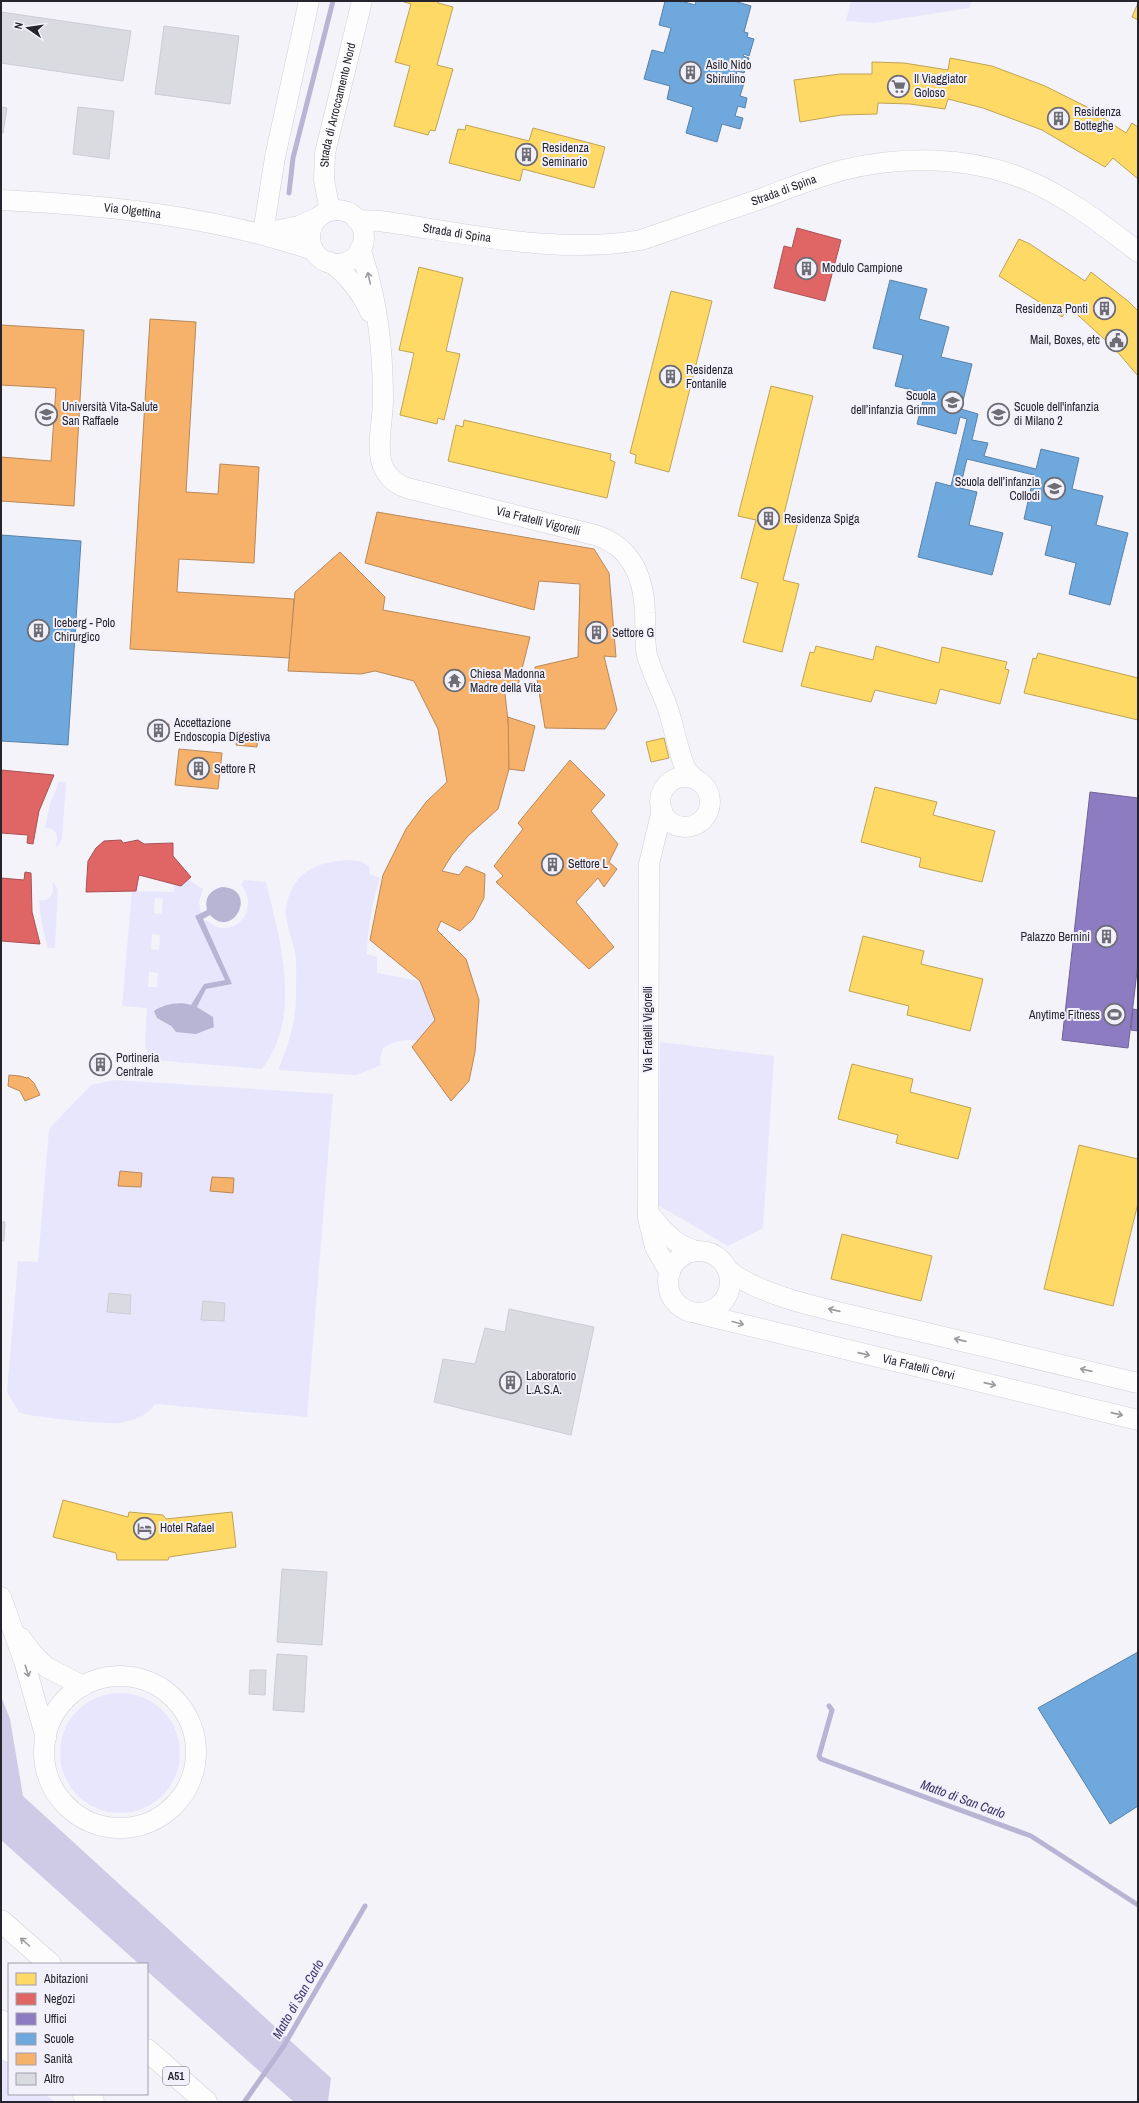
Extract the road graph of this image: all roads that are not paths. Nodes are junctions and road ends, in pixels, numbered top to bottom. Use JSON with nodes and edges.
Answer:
{"nodes":[{"id":1,"x":309,"y":1,"type":"edge"},
{"id":2,"x":362,"y":1,"type":"edge"},
{"id":3,"x":1,"y":200,"type":"edge"},
{"id":4,"x":323,"y":215,"type":"junction"},
{"id":5,"x":357,"y":220,"type":"junction"},
{"id":6,"x":411,"y":226,"type":"junction"},
{"id":7,"x":263,"y":234,"type":"junction"},
{"id":8,"x":361,"y":246,"type":"junction"},
{"id":9,"x":314,"y":250,"type":"junction"},
{"id":10,"x":1138,"y":252,"type":"edge"},
{"id":11,"x":330,"y":262,"type":"junction"},
{"id":12,"x":378,"y":330,"type":"junction"},
{"id":13,"x":680,"y":755,"type":"junction"},
{"id":14,"x":695,"y":779,"type":"junction"},
{"id":15,"x":672,"y":781,"type":"junction"},
{"id":16,"x":662,"y":810,"type":"junction"},
{"id":17,"x":682,"y":826,"type":"junction"},
{"id":18,"x":653,"y":847,"type":"junction"},
{"id":19,"x":648,"y":1212,"type":"junction"},
{"id":20,"x":696,"y":1251,"type":"junction"},
{"id":21,"x":729,"y":1271,"type":"junction"},
{"id":22,"x":670,"y":1273,"type":"junction"},
{"id":23,"x":700,"y":1314,"type":"junction"},
{"id":24,"x":1138,"y":1383,"type":"edge"},
{"id":25,"x":1138,"y":1420,"type":"edge"},
{"id":26,"x":1,"y":1597,"type":"edge"},
{"id":27,"x":10,"y":1621,"type":"junction"},
{"id":28,"x":83,"y":1686,"type":"junction"},
{"id":29,"x":46,"y":1738,"type":"junction"},
{"id":30,"x":1,"y":1921,"type":"edge"},
{"id":31,"x":49,"y":1963,"type":"edge"},
{"id":32,"x":148,"y":2051,"type":"edge"},
{"id":33,"x":85,"y":2095,"type":"edge"},
{"id":34,"x":93,"y":2102,"type":"edge"},
{"id":35,"x":206,"y":2102,"type":"edge"}],
"edges":[{"from":1,"to":7,"type":"street"},
{"from":2,"to":4,"type":"street","name":"Strada di Arroccamento Nord"},
{"from":3,"to":7,"type":"street","name":"Via Olgettina"},
{"from":4,"to":5,"type":"street"},
{"from":4,"to":7,"type":"street","name":"Via Olgettina"},
{"from":4,"to":9,"type":"street"},
{"from":5,"to":6,"type":"street","name":"Strada di Spina"},
{"from":5,"to":8,"type":"street"},
{"from":6,"to":8,"type":"street","name":"Strada di Spina"},
{"from":6,"to":10,"type":"street","name":"Strada di Spina"},
{"from":7,"to":9,"type":"street","name":"Via Olgettina"},
{"from":8,"to":11,"type":"street"},
{"from":12,"to":8,"type":"street","name":"Via Fratelli Vigorelli","one_way":true},
{"from":9,"to":11,"type":"street"},
{"from":11,"to":12,"type":"street","name":"Via Fratelli Vigorelli"},
{"from":12,"to":13,"type":"street","name":"Via Fratelli Vigorelli"},
{"from":13,"to":14,"type":"street","name":"Via Fratelli Vigorelli"},
{"from":13,"to":15,"type":"street","name":"Via Fratelli Vigorelli"},
{"from":14,"to":15,"type":"street"},
{"from":14,"to":17,"type":"street"},
{"from":15,"to":16,"type":"street"},
{"from":16,"to":17,"type":"street"},
{"from":16,"to":18,"type":"street","name":"Via Fratelli Vigorelli"},
{"from":17,"to":18,"type":"street"},
{"from":18,"to":19,"type":"street","name":"Via Fratelli Vigorelli"},
{"from":19,"to":20,"type":"street"},
{"from":19,"to":22,"type":"street","name":"Via Fratelli Vigorelli"},
{"from":20,"to":21,"type":"street"},
{"from":20,"to":22,"type":"street"},
{"from":21,"to":23,"type":"street"},
{"from":24,"to":21,"type":"street","one_way":true},
{"from":22,"to":23,"type":"street"},
{"from":23,"to":25,"type":"street","name":"Via Fratelli Cervi","one_way":true},
{"from":26,"to":27,"type":"street"},
{"from":27,"to":28,"type":"street"},
{"from":27,"to":29,"type":"street","one_way":true},
{"from":28,"to":29,"type":"street"},
{"from":28,"to":29,"type":"street"},
{"from":31,"to":30,"type":"highway","one_way":true},
{"from":32,"to":35,"type":"highway","number":"A51"},
{"from":33,"to":34,"type":"highway"}]}
